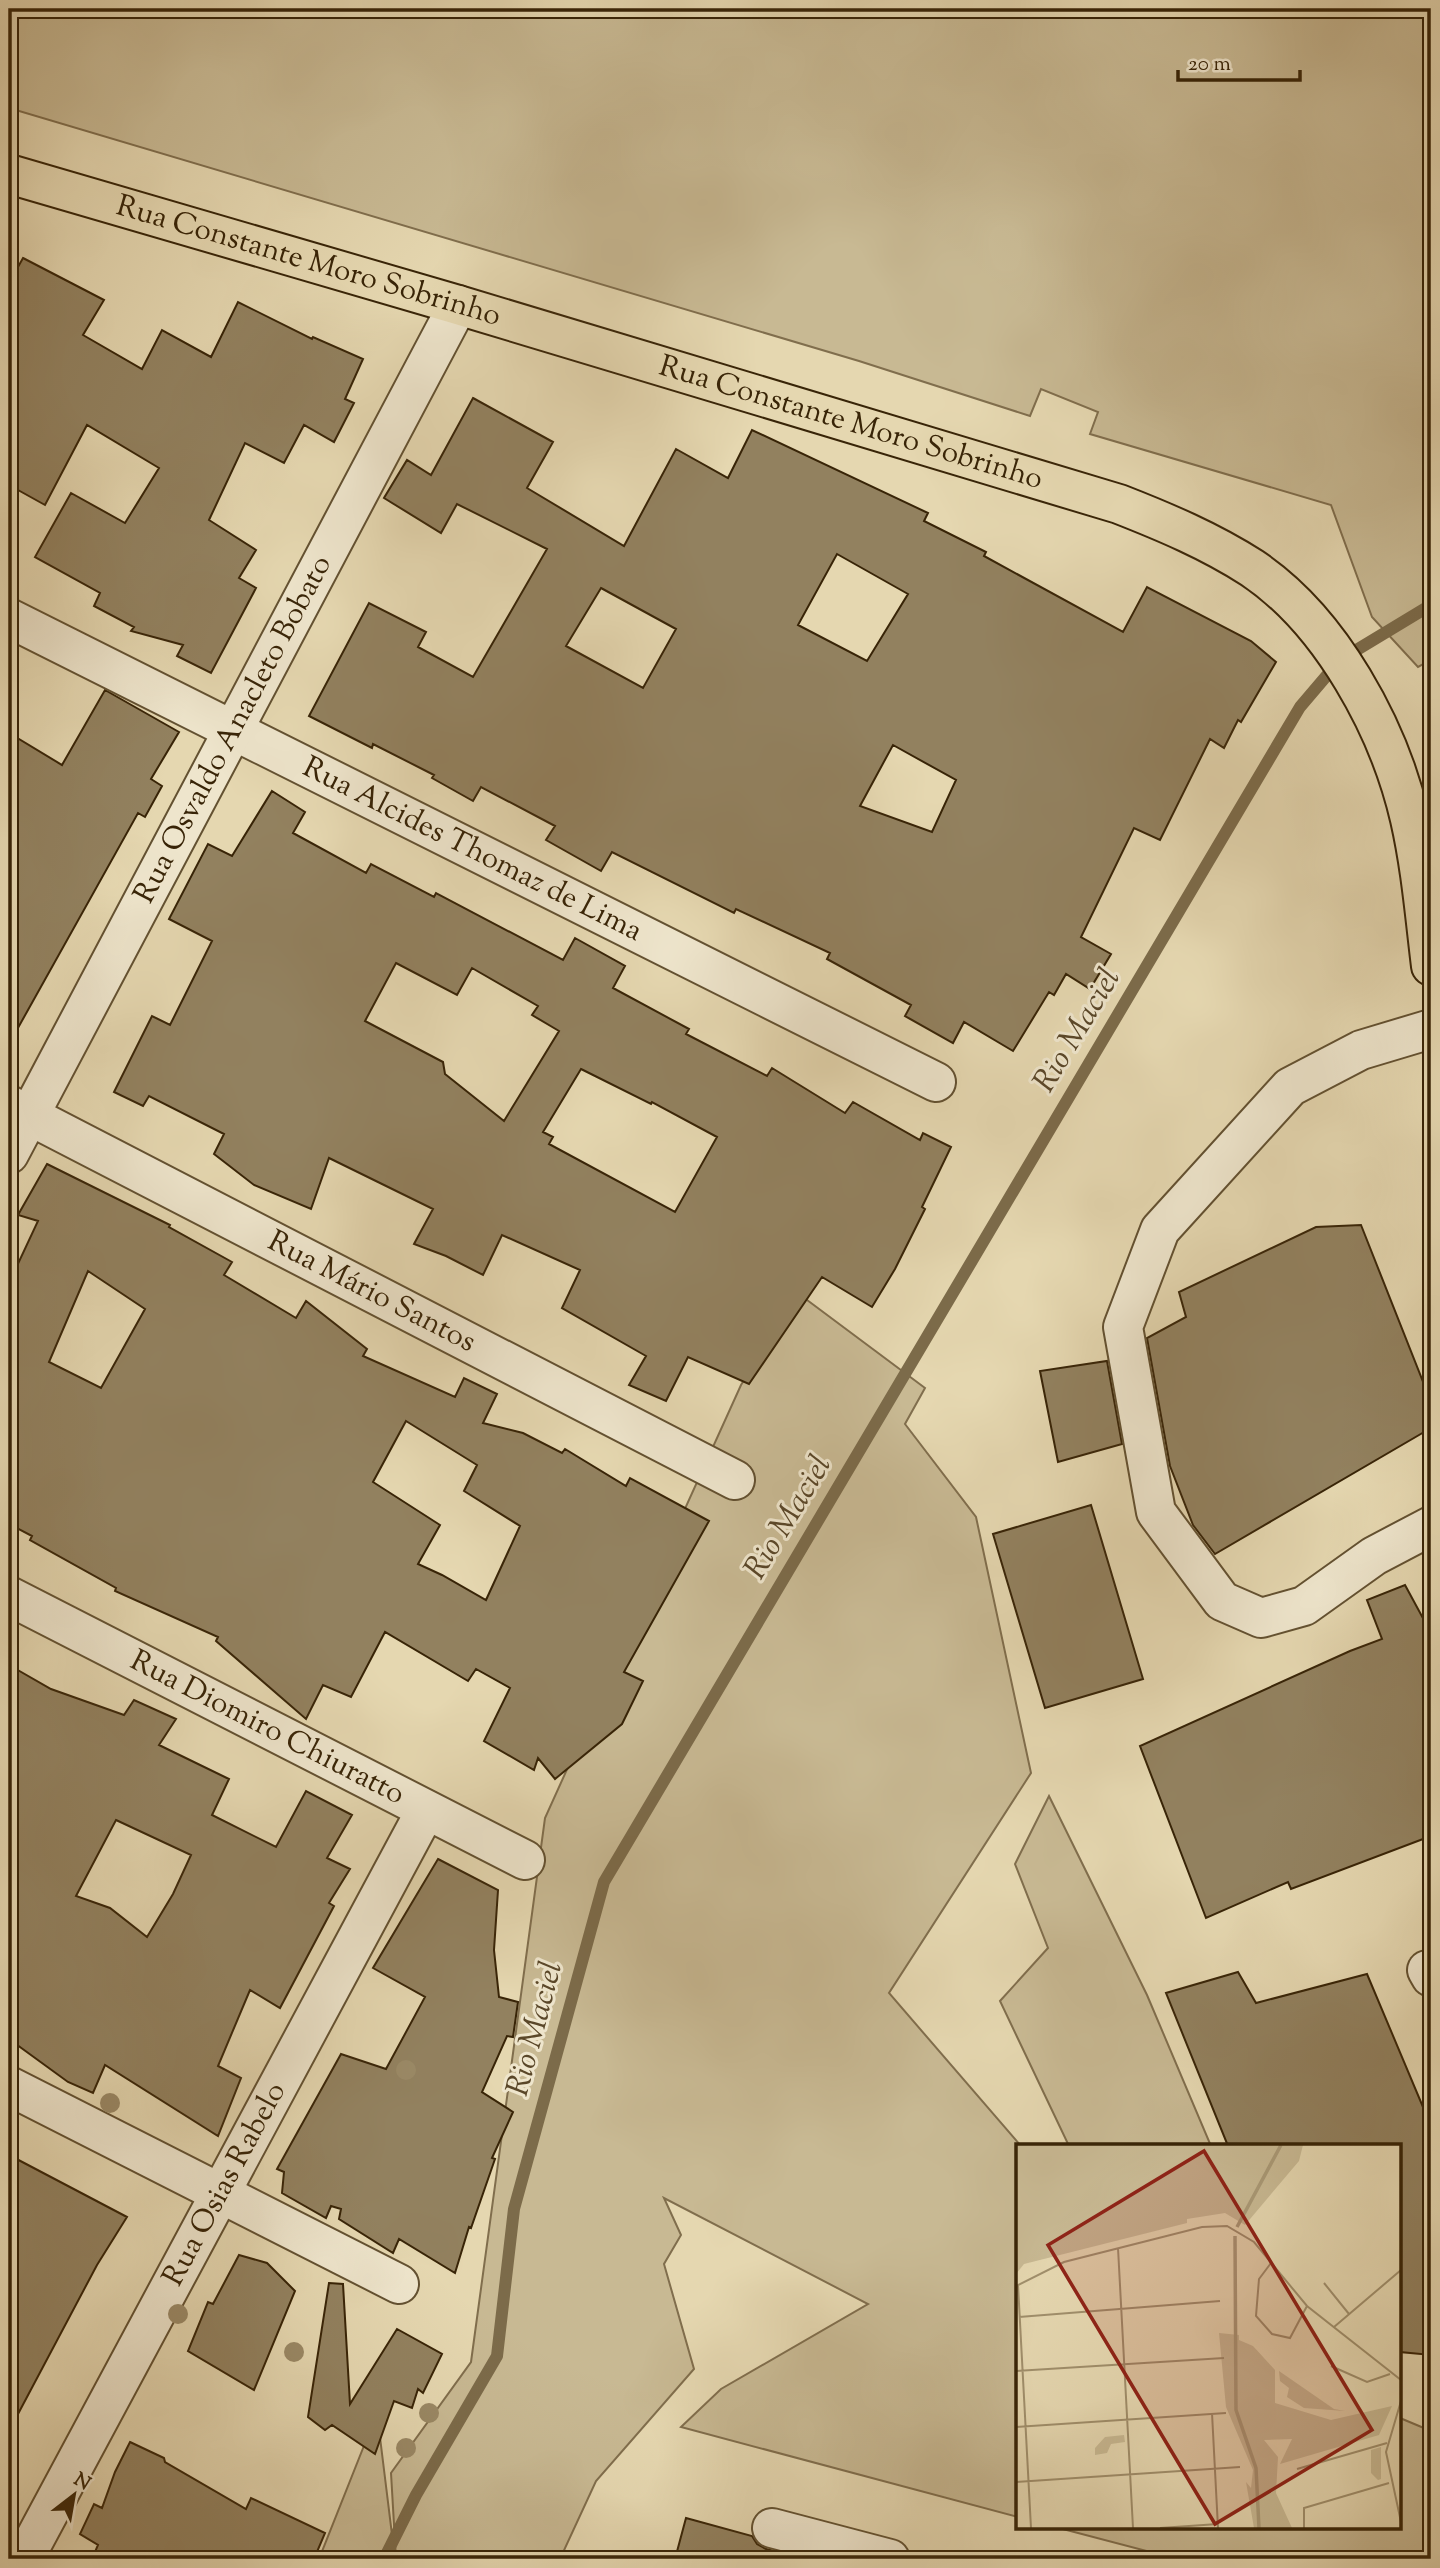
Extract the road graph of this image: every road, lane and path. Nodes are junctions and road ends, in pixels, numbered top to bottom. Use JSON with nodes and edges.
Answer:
{"nodes":[{"id":1,"x":9,"y":174,"type":"edge"},
{"id":2,"x":458,"y":304,"type":"junction"},
{"id":3,"x":9,"y":618,"type":"edge"},
{"id":4,"x":233,"y":731,"type":"junction"},
{"id":5,"x":1431,"y":966,"type":"edge"},
{"id":6,"x":1431,"y":1029,"type":"edge"},
{"id":7,"x":936,"y":1082,"type":"dead end"},
{"id":8,"x":19,"y":1110,"type":"edge"},
{"id":9,"x":9,"y":1154,"type":"edge"},
{"id":10,"x":734,"y":1480,"type":"dead end"},
{"id":11,"x":1431,"y":1526,"type":"edge"},
{"id":12,"x":9,"y":1596,"type":"edge"},
{"id":13,"x":426,"y":1810,"type":"junction"},
{"id":14,"x":525,"y":1860,"type":"dead end"},
{"id":15,"x":9,"y":2086,"type":"edge"},
{"id":16,"x":220,"y":2194,"type":"junction"},
{"id":17,"x":399,"y":2284,"type":"dead end"},
{"id":18,"x":772,"y":2528,"type":"dead end"},
{"id":19,"x":24,"y":2559,"type":"edge"},
{"id":20,"x":890,"y":2559,"type":"edge"}],
"edges":[{"from":1,"to":2,"type":"main road","name":"Rua Constante Moro Sobrinho"},
{"from":2,"to":4,"type":"street","name":"Rua Osvaldo Anacleto Bobato"},
{"from":2,"to":5,"type":"main road","name":"Rua Constante Moro Sobrinho"},
{"from":3,"to":4,"type":"street","name":"Rua Alcides Thomaz de Lima"},
{"from":4,"to":7,"type":"street","name":"Rua Alcides Thomaz de Lima"},
{"from":4,"to":8,"type":"street","name":"Rua Osvaldo Anacleto Bobato"},
{"from":6,"to":11,"type":"street"},
{"from":8,"to":9,"type":"street","name":"Rua Osvaldo Anacleto Bobato"},
{"from":8,"to":10,"type":"street","name":"Rua Mário Santos"},
{"from":12,"to":13,"type":"street","name":"Rua Diomiro Chiuratto"},
{"from":13,"to":14,"type":"street","name":"Rua Diomiro Chiuratto"},
{"from":13,"to":16,"type":"street","name":"Rua Osias Rabelo"},
{"from":15,"to":16,"type":"street"},
{"from":16,"to":17,"type":"street"},
{"from":16,"to":19,"type":"street","name":"Rua Osias Rabelo"},
{"from":18,"to":20,"type":"street"}]}
